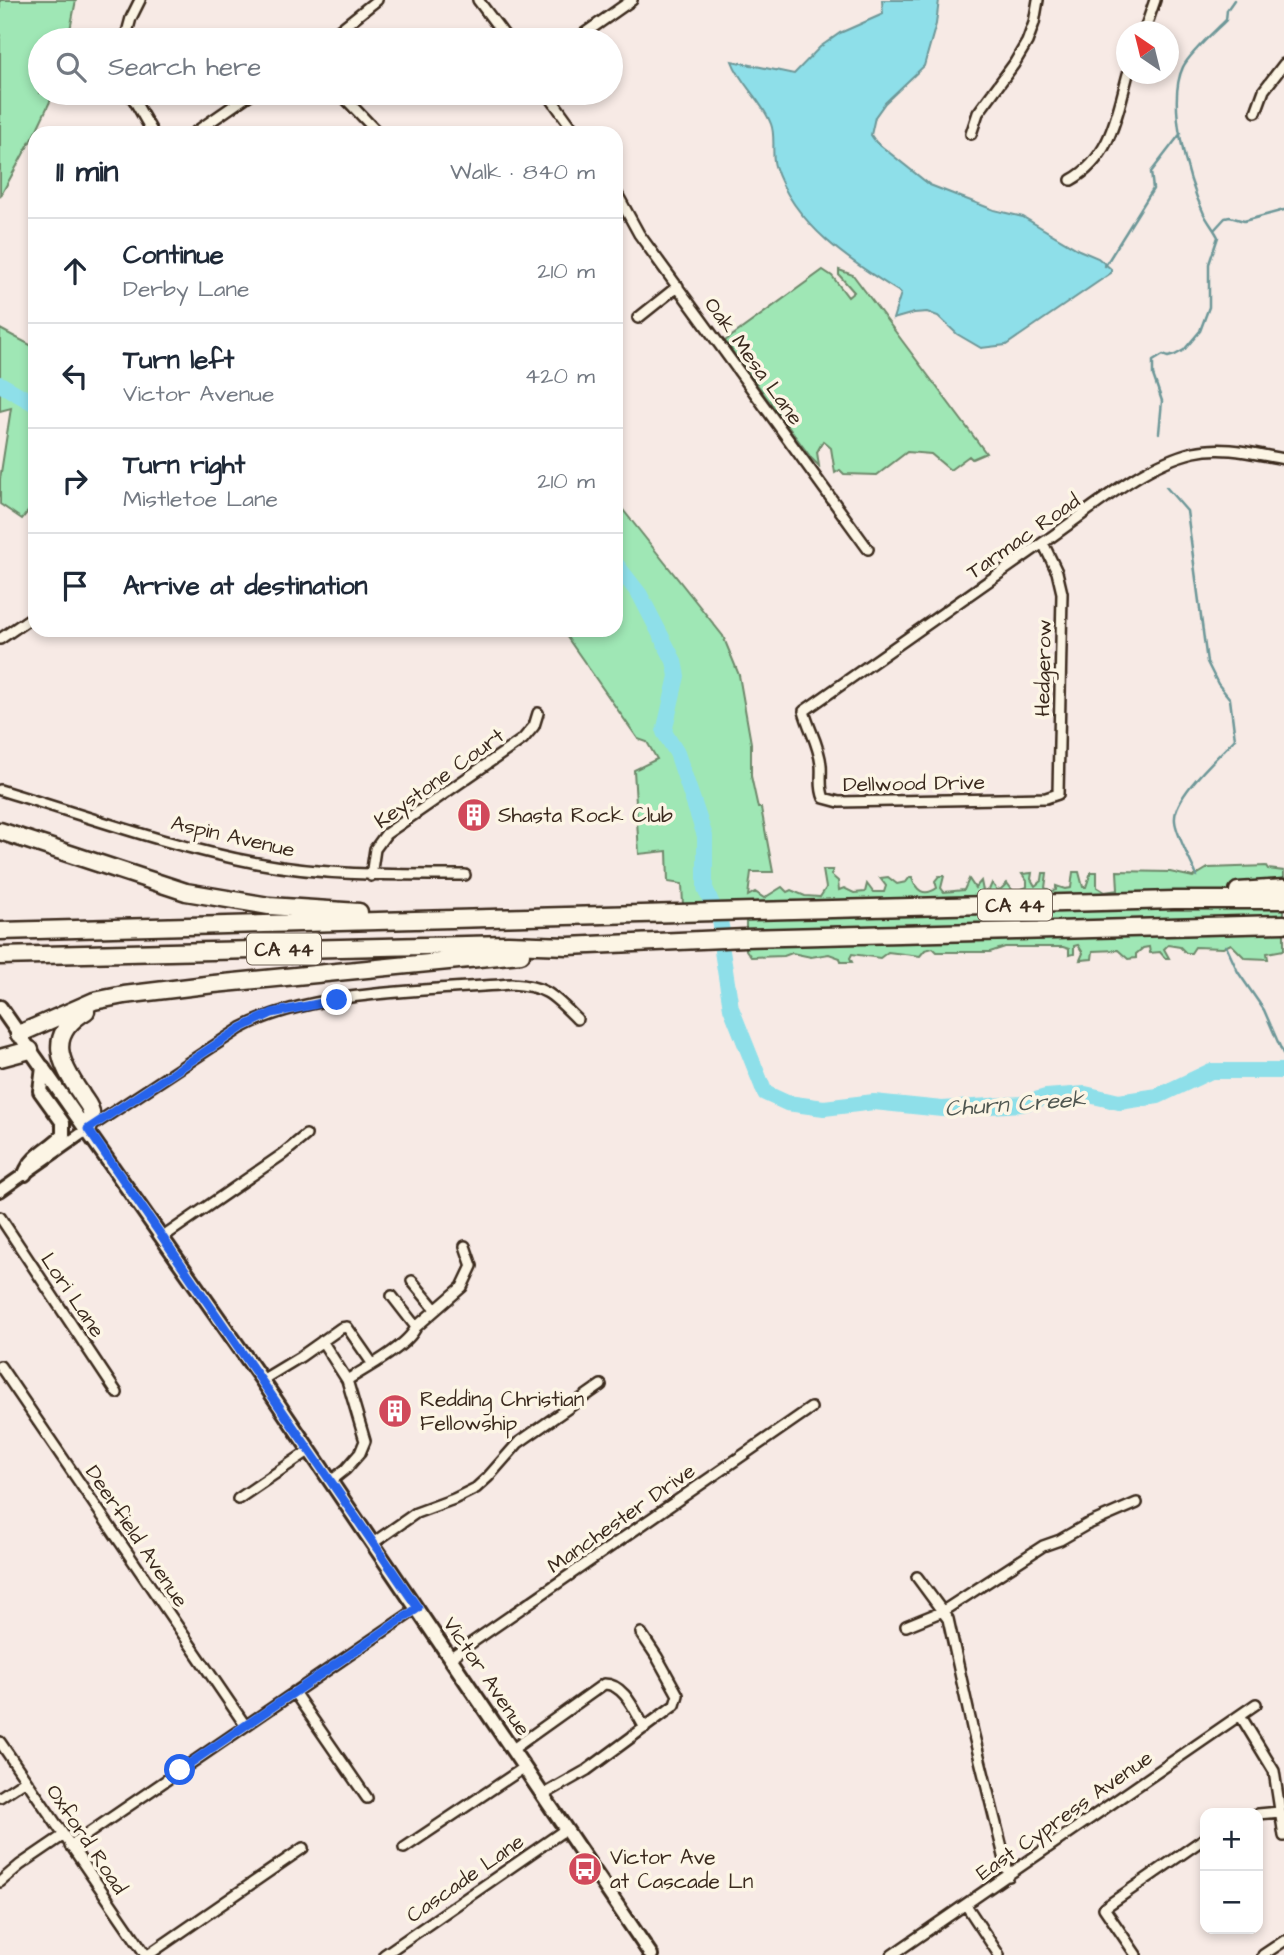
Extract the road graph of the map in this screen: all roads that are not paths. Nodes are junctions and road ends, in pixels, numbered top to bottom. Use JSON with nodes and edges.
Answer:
{"nodes":[{"id":1,"x":140,"y":0,"type":"edge"},
{"id":2,"x":377,"y":0,"type":"edge"},
{"id":3,"x":478,"y":0,"type":"edge"},
{"id":4,"x":632,"y":0,"type":"edge"},
{"id":5,"x":1038,"y":0,"type":"edge"},
{"id":6,"x":1155,"y":0,"type":"edge"},
{"id":7,"x":1148,"y":21,"type":"edge"},
{"id":8,"x":128,"y":28,"type":"edge"},
{"id":9,"x":342,"y":28,"type":"edge"},
{"id":10,"x":499,"y":28,"type":"edge"},
{"id":11,"x":592,"y":28,"type":"edge"},
{"id":12,"x":1284,"y":64,"type":"edge"},
{"id":13,"x":1125,"y":84,"type":"edge"},
{"id":14,"x":137,"y":105,"type":"edge"},
{"id":15,"x":235,"y":105,"type":"edge"},
{"id":16,"x":351,"y":105,"type":"edge"},
{"id":17,"x":556,"y":105,"type":"edge"},
{"id":18,"x":1256,"y":112,"type":"dead end"},
{"id":19,"x":149,"y":126,"type":"edge"},
{"id":20,"x":204,"y":126,"type":"edge"},
{"id":21,"x":371,"y":126,"type":"edge"},
{"id":22,"x":571,"y":126,"type":"edge"},
{"id":23,"x":971,"y":134,"type":"dead end"},
{"id":24,"x":1071,"y":180,"type":"dead end"},
{"id":25,"x":623,"y":205,"type":"edge"},
{"id":26,"x":678,"y":286,"type":"junction"},
{"id":27,"x":638,"y":318,"type":"dead end"},
{"id":28,"x":1284,"y":459,"type":"edge"},
{"id":29,"x":1043,"y":543,"type":"junction"},
{"id":30,"x":868,"y":548,"type":"dead end"},
{"id":31,"x":28,"y":620,"type":"edge"},
{"id":32,"x":0,"y":639,"type":"edge"},
{"id":33,"x":804,"y":711,"type":"joint"},
{"id":34,"x":538,"y":713,"type":"dead end"},
{"id":35,"x":0,"y":790,"type":"edge"},
{"id":36,"x":1055,"y":796,"type":"joint"},
{"id":37,"x":0,"y":831,"type":"edge"},
{"id":38,"x":465,"y":875,"type":"dead end"},
{"id":39,"x":371,"y":876,"type":"junction"},
{"id":40,"x":1284,"y":888,"type":"edge"},
{"id":41,"x":1174,"y":900,"type":"junction"},
{"id":42,"x":1284,"y":900,"type":"edge"},
{"id":43,"x":417,"y":920,"type":"junction"},
{"id":44,"x":1284,"y":924,"type":"edge"},
{"id":45,"x":1230,"y":926,"type":"junction"},
{"id":46,"x":0,"y":931,"type":"edge"},
{"id":47,"x":1284,"y":933,"type":"edge"},
{"id":48,"x":568,"y":946,"type":"junction"},
{"id":49,"x":0,"y":956,"type":"edge"},
{"id":50,"x":124,"y":995,"type":"junction"},
{"id":51,"x":0,"y":1007,"type":"edge"},
{"id":52,"x":577,"y":1019,"type":"dead end"},
{"id":53,"x":19,"y":1034,"type":"junction"},
{"id":54,"x":30,"y":1049,"type":"junction"},
{"id":55,"x":0,"y":1058,"type":"edge"},
{"id":56,"x":43,"y":1067,"type":"junction"},
{"id":57,"x":88,"y":1129,"type":"junction"},
{"id":58,"x":306,"y":1135,"type":"dead end"},
{"id":59,"x":25,"y":1174,"type":"junction"},
{"id":60,"x":0,"y":1191,"type":"edge"},
{"id":61,"x":0,"y":1217,"type":"edge"},
{"id":62,"x":163,"y":1237,"type":"junction"},
{"id":63,"x":465,"y":1246,"type":"dead end"},
{"id":64,"x":412,"y":1281,"type":"dead end"},
{"id":65,"x":392,"y":1296,"type":"dead end"},
{"id":66,"x":435,"y":1309,"type":"junction"},
{"id":67,"x":416,"y":1327,"type":"junction"},
{"id":68,"x":322,"y":1341,"type":"junction"},
{"id":69,"x":372,"y":1363,"type":"junction"},
{"id":70,"x":0,"y":1366,"type":"edge"},
{"id":71,"x":262,"y":1380,"type":"junction"},
{"id":72,"x":347,"y":1380,"type":"junction"},
{"id":73,"x":601,"y":1385,"type":"dead end"},
{"id":74,"x":117,"y":1393,"type":"dead end"},
{"id":75,"x":811,"y":1408,"type":"dead end"},
{"id":76,"x":310,"y":1450,"type":"junction"},
{"id":77,"x":331,"y":1481,"type":"junction"},
{"id":78,"x":238,"y":1499,"type":"dead end"},
{"id":79,"x":1137,"y":1503,"type":"dead end"},
{"id":80,"x":373,"y":1543,"type":"junction"},
{"id":81,"x":917,"y":1577,"type":"dead end"},
{"id":82,"x":418,"y":1608,"type":"junction"},
{"id":83,"x":943,"y":1611,"type":"junction"},
{"id":84,"x":906,"y":1626,"type":"dead end"},
{"id":85,"x":641,"y":1633,"type":"dead end"},
{"id":86,"x":451,"y":1657,"type":"junction"},
{"id":87,"x":294,"y":1692,"type":"junction"},
{"id":88,"x":1256,"y":1704,"type":"dead end"},
{"id":89,"x":1240,"y":1715,"type":"junction"},
{"id":90,"x":245,"y":1726,"type":"junction"},
{"id":91,"x":645,"y":1727,"type":"junction"},
{"id":92,"x":0,"y":1742,"type":"edge"},
{"id":93,"x":513,"y":1749,"type":"junction"},
{"id":94,"x":525,"y":1766,"type":"junction"},
{"id":95,"x":26,"y":1780,"type":"junction"},
{"id":96,"x":543,"y":1795,"type":"junction"},
{"id":97,"x":0,"y":1797,"type":"edge"},
{"id":98,"x":367,"y":1797,"type":"dead end"},
{"id":99,"x":1280,"y":1812,"type":"junction"},
{"id":100,"x":1263,"y":1814,"type":"edge"},
{"id":101,"x":566,"y":1829,"type":"junction"},
{"id":102,"x":64,"y":1835,"type":"junction"},
{"id":103,"x":1284,"y":1836,"type":"edge"},
{"id":104,"x":1200,"y":1841,"type":"edge"},
{"id":105,"x":71,"y":1846,"type":"junction"},
{"id":106,"x":303,"y":1848,"type":"dead end"},
{"id":107,"x":404,"y":1848,"type":"dead end"},
{"id":108,"x":1009,"y":1875,"type":"junction"},
{"id":109,"x":0,"y":1882,"type":"edge"},
{"id":110,"x":966,"y":1905,"type":"junction"},
{"id":111,"x":1284,"y":1941,"type":"edge"},
{"id":112,"x":147,"y":1955,"type":"edge"},
{"id":113,"x":384,"y":1955,"type":"edge"},
{"id":114,"x":652,"y":1955,"type":"edge"},
{"id":115,"x":892,"y":1955,"type":"edge"},
{"id":116,"x":999,"y":1955,"type":"edge"},
{"id":117,"x":1136,"y":1955,"type":"edge"},
{"id":118,"x":1263,"y":1955,"type":"edge"}],
"edges":[{"from":1,"to":8,"type":"street"},
{"from":2,"to":9,"type":"street"},
{"from":3,"to":10,"type":"street"},
{"from":4,"to":11,"type":"street"},
{"from":5,"to":23,"type":"street"},
{"from":6,"to":7,"type":"street"},
{"from":12,"to":18,"type":"street"},
{"from":13,"to":24,"type":"street"},
{"from":14,"to":19,"type":"street"},
{"from":15,"to":20,"type":"street"},
{"from":16,"to":21,"type":"street"},
{"from":17,"to":22,"type":"street"},
{"from":25,"to":26,"type":"street","name":"Oak Mesa Lane"},
{"from":26,"to":27,"type":"street"},
{"from":26,"to":30,"type":"street","name":"Oak Mesa Lane"},
{"from":28,"to":29,"type":"street","name":"Tarmac Road"},
{"from":29,"to":33,"type":"street","name":"Tarmac Road"},
{"from":29,"to":36,"type":"street","name":"Hedgerow"},
{"from":31,"to":32,"type":"street"},
{"from":33,"to":36,"type":"street","name":"Dellwood Drive"},
{"from":34,"to":39,"type":"street","name":"Keystone Court"},
{"from":35,"to":39,"type":"street","name":"Aspin Avenue"},
{"from":37,"to":43,"type":"highway"},
{"from":38,"to":39,"type":"street","name":"Aspin Avenue"},
{"from":40,"to":41,"type":"highway"},
{"from":41,"to":42,"type":"highway","number":"CA 44"},
{"from":41,"to":43,"type":"highway","number":"CA 44"},
{"from":43,"to":46,"type":"highway","number":"CA 44"},
{"from":44,"to":45,"type":"highway","number":"CA 44"},
{"from":45,"to":47,"type":"highway"},
{"from":45,"to":48,"type":"highway","number":"CA 44"},
{"from":48,"to":49,"type":"highway","number":"CA 44"},
{"from":48,"to":50,"type":"highway"},
{"from":50,"to":53,"type":"highway"},
{"from":50,"to":57,"type":"highway"},
{"from":51,"to":53,"type":"main road","name":"Victor Avenue"},
{"from":52,"to":57,"type":"street"},
{"from":53,"to":54,"type":"main road","name":"Victor Avenue"},
{"from":54,"to":55,"type":"highway"},
{"from":54,"to":56,"type":"main road","name":"Victor Avenue"},
{"from":56,"to":57,"type":"main road","name":"Victor Avenue"},
{"from":56,"to":59,"type":"main road"},
{"from":57,"to":59,"type":"street"},
{"from":57,"to":62,"type":"main road","name":"Victor Avenue"},
{"from":58,"to":62,"type":"street"},
{"from":59,"to":60,"type":"street"},
{"from":61,"to":74,"type":"street","name":"Lori Lane"},
{"from":62,"to":71,"type":"main road","name":"Victor Avenue"},
{"from":63,"to":66,"type":"street"},
{"from":64,"to":66,"type":"street"},
{"from":65,"to":67,"type":"street"},
{"from":66,"to":67,"type":"street"},
{"from":67,"to":69,"type":"street"},
{"from":68,"to":69,"type":"street"},
{"from":68,"to":71,"type":"street"},
{"from":68,"to":72,"type":"street"},
{"from":69,"to":72,"type":"street"},
{"from":70,"to":90,"type":"street","name":"Deerfield Avenue"},
{"from":71,"to":76,"type":"main road","name":"Victor Avenue"},
{"from":72,"to":77,"type":"street"},
{"from":73,"to":80,"type":"street"},
{"from":75,"to":86,"type":"street","name":"Manchester Drive"},
{"from":76,"to":77,"type":"main road","name":"Victor Avenue"},
{"from":76,"to":78,"type":"street"},
{"from":77,"to":80,"type":"main road","name":"Victor Avenue"},
{"from":79,"to":83,"type":"street"},
{"from":80,"to":82,"type":"main road","name":"Victor Avenue"},
{"from":81,"to":83,"type":"street"},
{"from":82,"to":86,"type":"main road","name":"Victor Avenue"},
{"from":82,"to":87,"type":"street"},
{"from":83,"to":84,"type":"street"},
{"from":83,"to":108,"type":"street"},
{"from":85,"to":91,"type":"street"},
{"from":86,"to":93,"type":"main road","name":"Victor Avenue"},
{"from":87,"to":90,"type":"street"},
{"from":87,"to":98,"type":"street"},
{"from":88,"to":89,"type":"street","name":"East Cypress Avenue"},
{"from":89,"to":99,"type":"street"},
{"from":89,"to":108,"type":"street","name":"East Cypress Avenue"},
{"from":90,"to":105,"type":"street"},
{"from":91,"to":93,"type":"street"},
{"from":91,"to":96,"type":"street"},
{"from":92,"to":95,"type":"street","name":"Oxford Road"},
{"from":93,"to":94,"type":"main road","name":"Victor Avenue"},
{"from":94,"to":96,"type":"main road","name":"Victor Avenue"},
{"from":94,"to":107,"type":"street"},
{"from":95,"to":97,"type":"street"},
{"from":95,"to":102,"type":"street","name":"Oxford Road"},
{"from":96,"to":101,"type":"main road","name":"Victor Avenue"},
{"from":99,"to":100,"type":"street"},
{"from":99,"to":103,"type":"street"},
{"from":101,"to":113,"type":"street","name":"Cascade Lane"},
{"from":101,"to":114,"type":"main road","name":"Victor Avenue"},
{"from":102,"to":105,"type":"street","name":"Oxford Road"},
{"from":102,"to":109,"type":"street"},
{"from":104,"to":117,"type":"street"},
{"from":105,"to":112,"type":"street","name":"Oxford Road"},
{"from":106,"to":112,"type":"street"},
{"from":108,"to":110,"type":"street","name":"East Cypress Avenue"},
{"from":110,"to":115,"type":"street","name":"East Cypress Avenue"},
{"from":110,"to":116,"type":"street"},
{"from":111,"to":118,"type":"street"}]}
